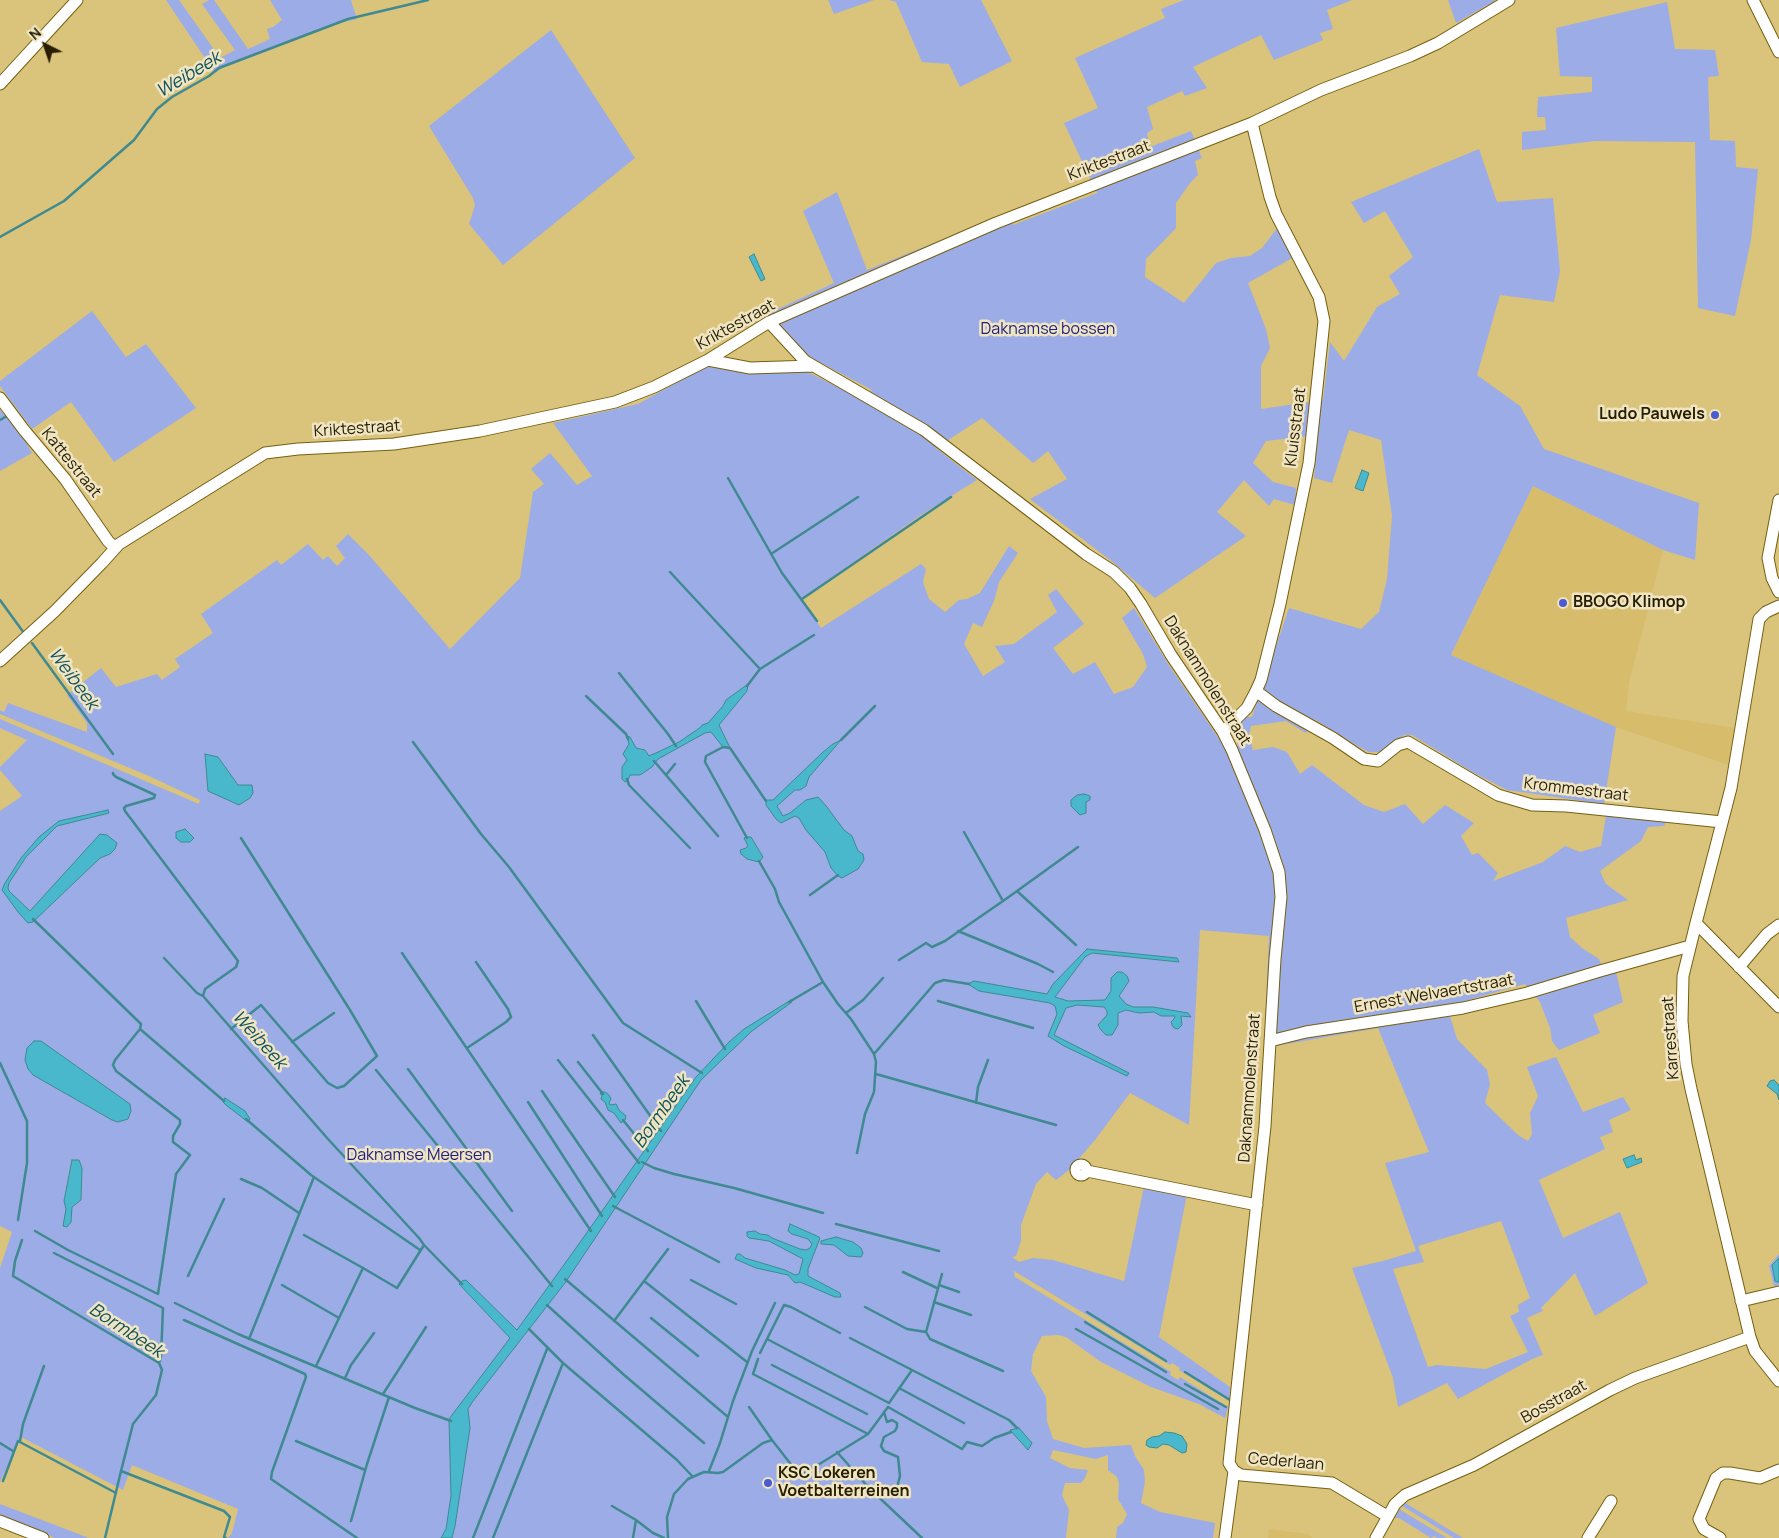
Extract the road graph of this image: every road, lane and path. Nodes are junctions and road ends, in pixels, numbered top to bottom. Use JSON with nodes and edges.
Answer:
{"nodes":[{"id":1,"x":77,"y":0,"type":"edge"},
{"id":2,"x":1509,"y":0,"type":"edge"},
{"id":3,"x":1753,"y":0,"type":"edge"},
{"id":4,"x":1779,"y":52,"type":"edge"},
{"id":5,"x":0,"y":84,"type":"edge"},
{"id":6,"x":1252,"y":123,"type":"junction"},
{"id":7,"x":769,"y":322,"type":"junction"},
{"id":8,"x":708,"y":360,"type":"junction"},
{"id":9,"x":815,"y":366,"type":"junction"},
{"id":10,"x":0,"y":398,"type":"edge"},
{"id":11,"x":1779,"y":500,"type":"edge"},
{"id":12,"x":115,"y":548,"type":"junction"},
{"id":13,"x":1779,"y":592,"type":"edge"},
{"id":14,"x":1779,"y":606,"type":"edge"},
{"id":15,"x":0,"y":661,"type":"edge"},
{"id":16,"x":1256,"y":692,"type":"junction"},
{"id":17,"x":1223,"y":732,"type":"junction"},
{"id":18,"x":1722,"y":822,"type":"junction"},
{"id":19,"x":1696,"y":923,"type":"junction"},
{"id":20,"x":1779,"y":925,"type":"edge"},
{"id":21,"x":1690,"y":946,"type":"junction"},
{"id":22,"x":1739,"y":967,"type":"junction"},
{"id":23,"x":1779,"y":1007,"type":"edge"},
{"id":24,"x":1270,"y":1041,"type":"junction"},
{"id":25,"x":1087,"y":1171,"type":"dead end"},
{"id":26,"x":1256,"y":1205,"type":"junction"},
{"id":27,"x":1779,"y":1292,"type":"edge"},
{"id":28,"x":1741,"y":1301,"type":"junction"},
{"id":29,"x":1750,"y":1337,"type":"junction"},
{"id":30,"x":1779,"y":1381,"type":"edge"},
{"id":31,"x":1779,"y":1470,"type":"edge"},
{"id":32,"x":1234,"y":1471,"type":"junction"},
{"id":33,"x":1611,"y":1500,"type":"dead end"},
{"id":34,"x":1387,"y":1516,"type":"junction"},
{"id":35,"x":0,"y":1520,"type":"edge"},
{"id":36,"x":43,"y":1538,"type":"edge"},
{"id":37,"x":1225,"y":1538,"type":"edge"},
{"id":38,"x":1376,"y":1538,"type":"edge"},
{"id":39,"x":1588,"y":1538,"type":"edge"},
{"id":40,"x":1720,"y":1538,"type":"edge"}],
"edges":[{"from":1,"to":5,"type":"street"},
{"from":2,"to":6,"type":"street","name":"Kriktestraat"},
{"from":3,"to":4,"type":"street"},
{"from":6,"to":7,"type":"street","name":"Kriktestraat"},
{"from":6,"to":16,"type":"street","name":"Kluisstraat"},
{"from":7,"to":8,"type":"street","name":"Kriktestraat"},
{"from":7,"to":9,"type":"street","name":"Daknammolenstraat"},
{"from":8,"to":9,"type":"street"},
{"from":8,"to":12,"type":"street","name":"Kriktestraat"},
{"from":9,"to":17,"type":"street","name":"Daknammolenstraat"},
{"from":10,"to":12,"type":"street","name":"Kattestraat"},
{"from":11,"to":13,"type":"street"},
{"from":12,"to":15,"type":"street","name":"Kriktestraat"},
{"from":14,"to":18,"type":"street","name":"Karrestraat"},
{"from":16,"to":17,"type":"street","name":"Kluisstraat"},
{"from":16,"to":18,"type":"street","name":"Krommestraat"},
{"from":17,"to":24,"type":"street","name":"Daknammolenstraat"},
{"from":18,"to":19,"type":"street","name":"Karrestraat"},
{"from":19,"to":21,"type":"street","name":"Karrestraat"},
{"from":19,"to":22,"type":"street"},
{"from":20,"to":22,"type":"street"},
{"from":21,"to":24,"type":"street","name":"Ernest Welvaertstraat"},
{"from":21,"to":28,"type":"street","name":"Karrestraat"},
{"from":22,"to":23,"type":"street"},
{"from":24,"to":26,"type":"street","name":"Daknammolenstraat"},
{"from":25,"to":26,"type":"street"},
{"from":26,"to":32,"type":"street","name":"Daknammolenstraat"},
{"from":27,"to":28,"type":"street"},
{"from":28,"to":29,"type":"street","name":"Karrestraat"},
{"from":29,"to":30,"type":"street","name":"Karrestraat"},
{"from":29,"to":34,"type":"street","name":"Bosstraat"},
{"from":31,"to":40,"type":"street"},
{"from":32,"to":34,"type":"street","name":"Cederlaan"},
{"from":32,"to":37,"type":"street","name":"Daknammolenstraat"},
{"from":33,"to":39,"type":"street"},
{"from":34,"to":38,"type":"street","name":"Bosstraat"},
{"from":35,"to":36,"type":"street"}]}
